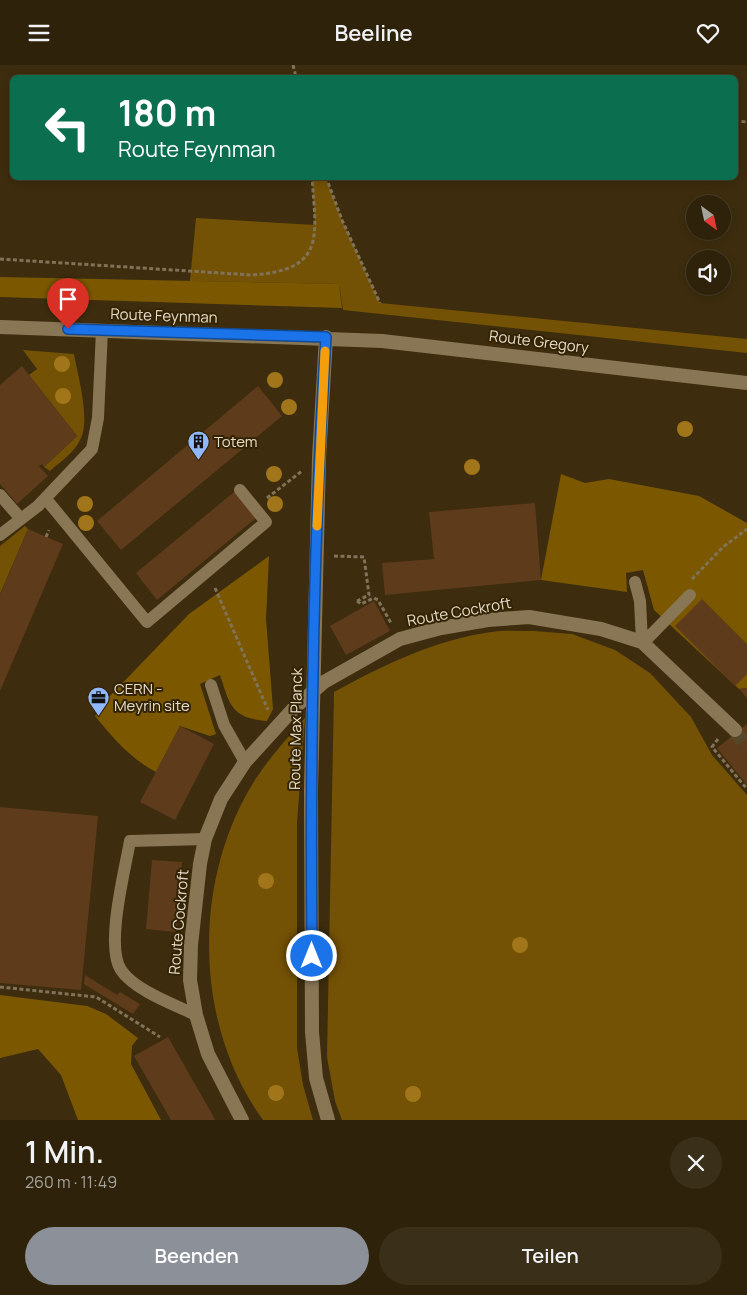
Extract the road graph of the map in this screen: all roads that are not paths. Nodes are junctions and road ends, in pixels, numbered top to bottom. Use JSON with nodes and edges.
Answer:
{"nodes":[{"id":1,"x":0,"y":327,"type":"edge"},
{"id":2,"x":102,"y":330,"type":"junction"},
{"id":3,"x":326,"y":337,"type":"junction"},
{"id":4,"x":747,"y":383,"type":"edge"},
{"id":5,"x":240,"y":490,"type":"dead end"},
{"id":6,"x":0,"y":495,"type":"edge"},
{"id":7,"x":46,"y":499,"type":"junction"},
{"id":8,"x":21,"y":519,"type":"junction"},
{"id":9,"x":0,"y":535,"type":"edge"},
{"id":10,"x":635,"y":582,"type":"dead end"},
{"id":11,"x":690,"y":595,"type":"dead end"},
{"id":12,"x":642,"y":642,"type":"junction"},
{"id":13,"x":212,"y":685,"type":"dead end"},
{"id":14,"x":733,"y":727,"type":"tunnel mouth"},
{"id":15,"x":245,"y":762,"type":"junction"},
{"id":16,"x":205,"y":839,"type":"junction"},
{"id":17,"x":196,"y":1015,"type":"junction"},
{"id":18,"x":242,"y":1120,"type":"edge"},
{"id":19,"x":328,"y":1120,"type":"edge"}],
"edges":[{"from":1,"to":2,"type":"street","name":"Route Feynman"},
{"from":2,"to":3,"type":"street","name":"Route Feynman"},
{"from":2,"to":7,"type":"lane"},
{"from":3,"to":4,"type":"street","name":"Route Gregory"},
{"from":3,"to":19,"type":"street","name":"Route Max Planck"},
{"from":5,"to":7,"type":"lane"},
{"from":6,"to":8,"type":"lane"},
{"from":7,"to":8,"type":"lane"},
{"from":8,"to":9,"type":"lane"},
{"from":10,"to":12,"type":"lane"},
{"from":11,"to":12,"type":"lane"},
{"from":12,"to":14,"type":"street","name":"Route Cockroft"},
{"from":12,"to":15,"type":"street","name":"Route Cockroft"},
{"from":13,"to":15,"type":"lane"},
{"from":15,"to":16,"type":"street","name":"Route Cockroft"},
{"from":16,"to":17,"type":"street","name":"Route Cockroft"},
{"from":16,"to":17,"type":"lane"},
{"from":17,"to":18,"type":"street","name":"Route Cockroft"}]}
